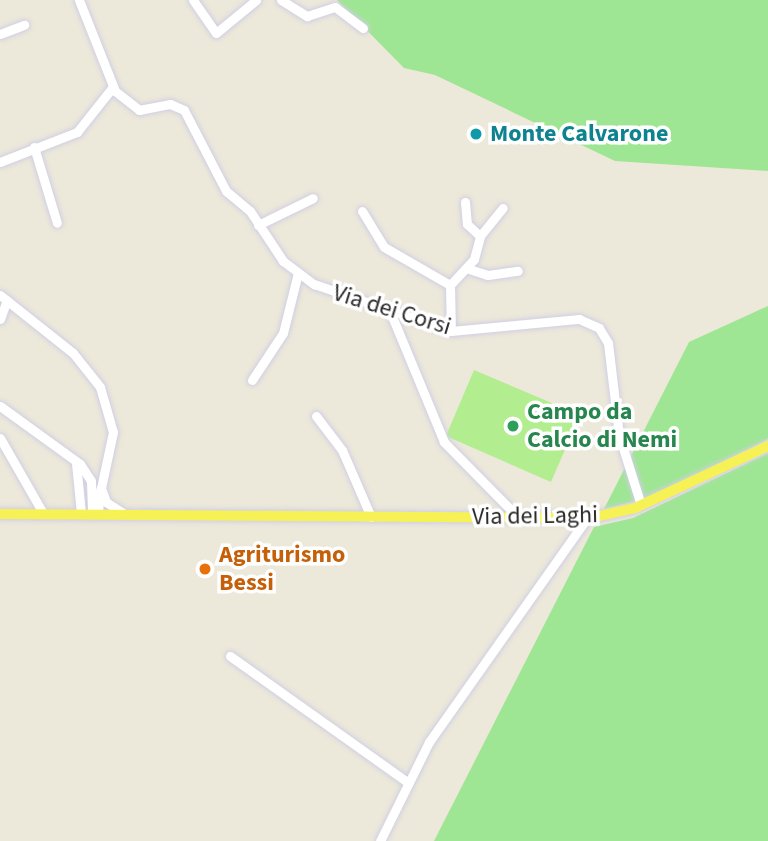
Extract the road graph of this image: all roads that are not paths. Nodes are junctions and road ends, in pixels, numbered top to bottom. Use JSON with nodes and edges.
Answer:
{"nodes":[{"id":1,"x":79,"y":0,"type":"edge"},
{"id":2,"x":194,"y":0,"type":"edge"},
{"id":3,"x":256,"y":0,"type":"edge"},
{"id":4,"x":281,"y":0,"type":"edge"},
{"id":5,"x":24,"y":25,"type":"dead end"},
{"id":6,"x":363,"y":28,"type":"dead end"},
{"id":7,"x":0,"y":34,"type":"edge"},
{"id":8,"x":112,"y":88,"type":"junction"},
{"id":9,"x":34,"y":147,"type":"junction"},
{"id":10,"x":0,"y":162,"type":"edge"},
{"id":11,"x":313,"y":198,"type":"dead end"},
{"id":12,"x":465,"y":202,"type":"dead end"},
{"id":13,"x":503,"y":208,"type":"dead end"},
{"id":14,"x":362,"y":211,"type":"dead end"},
{"id":15,"x":57,"y":223,"type":"dead end"},
{"id":16,"x":258,"y":225,"type":"junction"},
{"id":17,"x":480,"y":236,"type":"junction"},
{"id":18,"x":466,"y":268,"type":"junction"},
{"id":19,"x":518,"y":271,"type":"dead end"},
{"id":20,"x":298,"y":273,"type":"junction"},
{"id":21,"x":450,"y":285,"type":"junction"},
{"id":22,"x":2,"y":299,"type":"edge"},
{"id":23,"x":390,"y":309,"type":"junction"},
{"id":24,"x":0,"y":318,"type":"edge"},
{"id":25,"x":452,"y":331,"type":"junction"},
{"id":26,"x":253,"y":380,"type":"dead end"},
{"id":27,"x":0,"y":406,"type":"edge"},
{"id":28,"x":316,"y":416,"type":"dead end"},
{"id":29,"x":0,"y":438,"type":"edge"},
{"id":30,"x":768,"y":446,"type":"edge"},
{"id":31,"x":101,"y":488,"type":"junction"},
{"id":32,"x":641,"y":505,"type":"junction"},
{"id":33,"x":43,"y":513,"type":"junction"},
{"id":34,"x":91,"y":513,"type":"junction"},
{"id":35,"x":123,"y":513,"type":"junction"},
{"id":36,"x":0,"y":514,"type":"edge"},
{"id":37,"x":371,"y":517,"type":"junction"},
{"id":38,"x":518,"y":517,"type":"junction"},
{"id":39,"x":587,"y":518,"type":"junction"},
{"id":40,"x":230,"y":656,"type":"dead end"},
{"id":41,"x":406,"y":781,"type":"junction"},
{"id":42,"x":380,"y":841,"type":"edge"}],
"edges":[{"from":1,"to":8,"type":"street"},
{"from":2,"to":3,"type":"street"},
{"from":4,"to":6,"type":"street"},
{"from":5,"to":7,"type":"street"},
{"from":8,"to":9,"type":"street"},
{"from":8,"to":16,"type":"street","name":"Via dei Corsi"},
{"from":9,"to":10,"type":"street"},
{"from":9,"to":15,"type":"street"},
{"from":11,"to":16,"type":"street"},
{"from":12,"to":17,"type":"street"},
{"from":13,"to":17,"type":"street"},
{"from":14,"to":21,"type":"street"},
{"from":16,"to":20,"type":"street","name":"Via dei Corsi"},
{"from":17,"to":18,"type":"street"},
{"from":18,"to":19,"type":"street"},
{"from":18,"to":21,"type":"street"},
{"from":20,"to":23,"type":"street","name":"Via dei Corsi"},
{"from":20,"to":26,"type":"street"},
{"from":21,"to":25,"type":"street"},
{"from":22,"to":24,"type":"street"},
{"from":22,"to":31,"type":"street"},
{"from":23,"to":25,"type":"street","name":"Via dei Corsi"},
{"from":23,"to":38,"type":"street"},
{"from":25,"to":32,"type":"street","name":"Via dei Corsi"},
{"from":27,"to":34,"type":"street"},
{"from":28,"to":37,"type":"street"},
{"from":29,"to":33,"type":"street"},
{"from":30,"to":32,"type":"main road","name":"Via dei Laghi"},
{"from":31,"to":34,"type":"street"},
{"from":31,"to":35,"type":"street"},
{"from":32,"to":39,"type":"main road","name":"Via dei Laghi"},
{"from":33,"to":34,"type":"main road","name":"Via dei Laghi"},
{"from":33,"to":36,"type":"main road","name":"Via dei Laghi"},
{"from":34,"to":35,"type":"main road","name":"Via dei Laghi"},
{"from":35,"to":37,"type":"main road","name":"Via dei Laghi"},
{"from":37,"to":38,"type":"main road","name":"Via dei Laghi"},
{"from":38,"to":39,"type":"main road","name":"Via dei Laghi"},
{"from":39,"to":41,"type":"street"},
{"from":40,"to":41,"type":"street"},
{"from":41,"to":42,"type":"street"}]}
